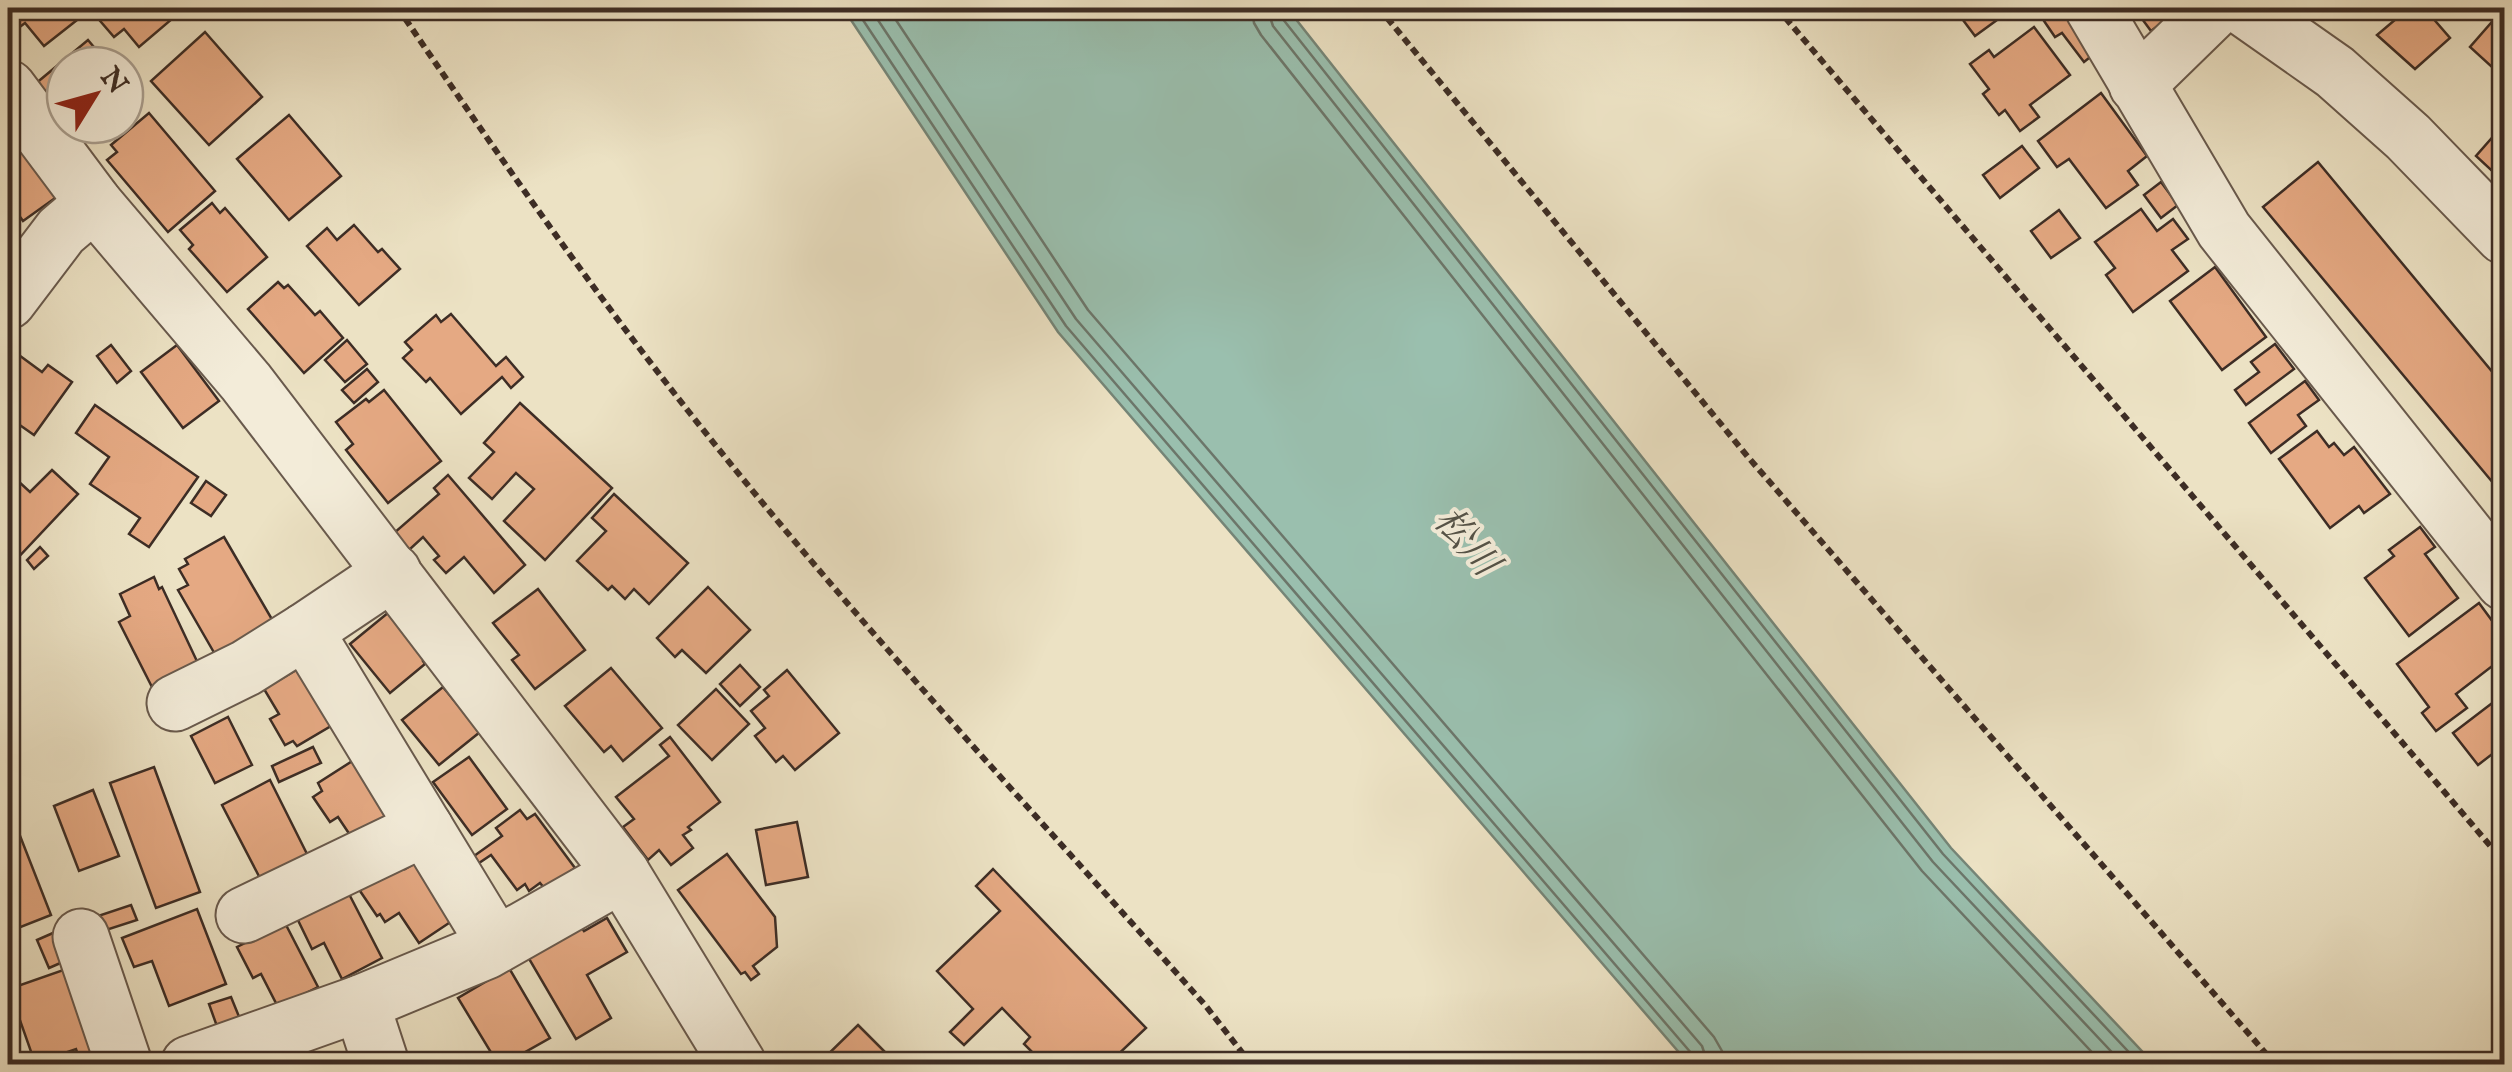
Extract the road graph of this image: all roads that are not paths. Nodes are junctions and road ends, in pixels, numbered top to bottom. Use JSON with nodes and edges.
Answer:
{"nodes":[{"id":1,"x":2092,"y":8,"type":"edge"},
{"id":2,"x":2216,"y":8,"type":"edge"},
{"id":3,"x":2244,"y":8,"type":"edge"},
{"id":4,"x":2137,"y":85,"type":"junction"},
{"id":5,"x":8,"y":88,"type":"edge"},
{"id":6,"x":94,"y":202,"type":"junction"},
{"id":7,"x":2504,"y":236,"type":"edge"},
{"id":8,"x":8,"y":301,"type":"edge"},
{"id":9,"x":393,"y":572,"type":"junction"},
{"id":10,"x":2504,"y":582,"type":"edge"},
{"id":11,"x":305,"y":631,"type":"junction"},
{"id":12,"x":175,"y":703,"type":"dead end"},
{"id":13,"x":425,"y":828,"type":"junction"},
{"id":14,"x":622,"y":874,"type":"junction"},
{"id":15,"x":244,"y":915,"type":"dead end"},
{"id":16,"x":81,"y":937,"type":"dead end"},
{"id":17,"x":496,"y":946,"type":"junction"},
{"id":18,"x":361,"y":1003,"type":"junction"},
{"id":19,"x":124,"y":1064,"type":"edge"},
{"id":20,"x":189,"y":1064,"type":"edge"},
{"id":21,"x":381,"y":1064,"type":"edge"},
{"id":22,"x":738,"y":1064,"type":"edge"}],
"edges":[{"from":1,"to":4,"type":"street"},
{"from":2,"to":4,"type":"street"},
{"from":3,"to":7,"type":"street"},
{"from":4,"to":10,"type":"street"},
{"from":5,"to":6,"type":"street"},
{"from":6,"to":8,"type":"street"},
{"from":6,"to":9,"type":"street"},
{"from":9,"to":11,"type":"street"},
{"from":9,"to":14,"type":"street"},
{"from":11,"to":12,"type":"street"},
{"from":11,"to":13,"type":"street"},
{"from":13,"to":15,"type":"street"},
{"from":13,"to":17,"type":"street"},
{"from":14,"to":17,"type":"street"},
{"from":14,"to":22,"type":"street"},
{"from":16,"to":19,"type":"street"},
{"from":17,"to":18,"type":"street"},
{"from":18,"to":20,"type":"street"},
{"from":18,"to":21,"type":"street"}]}
